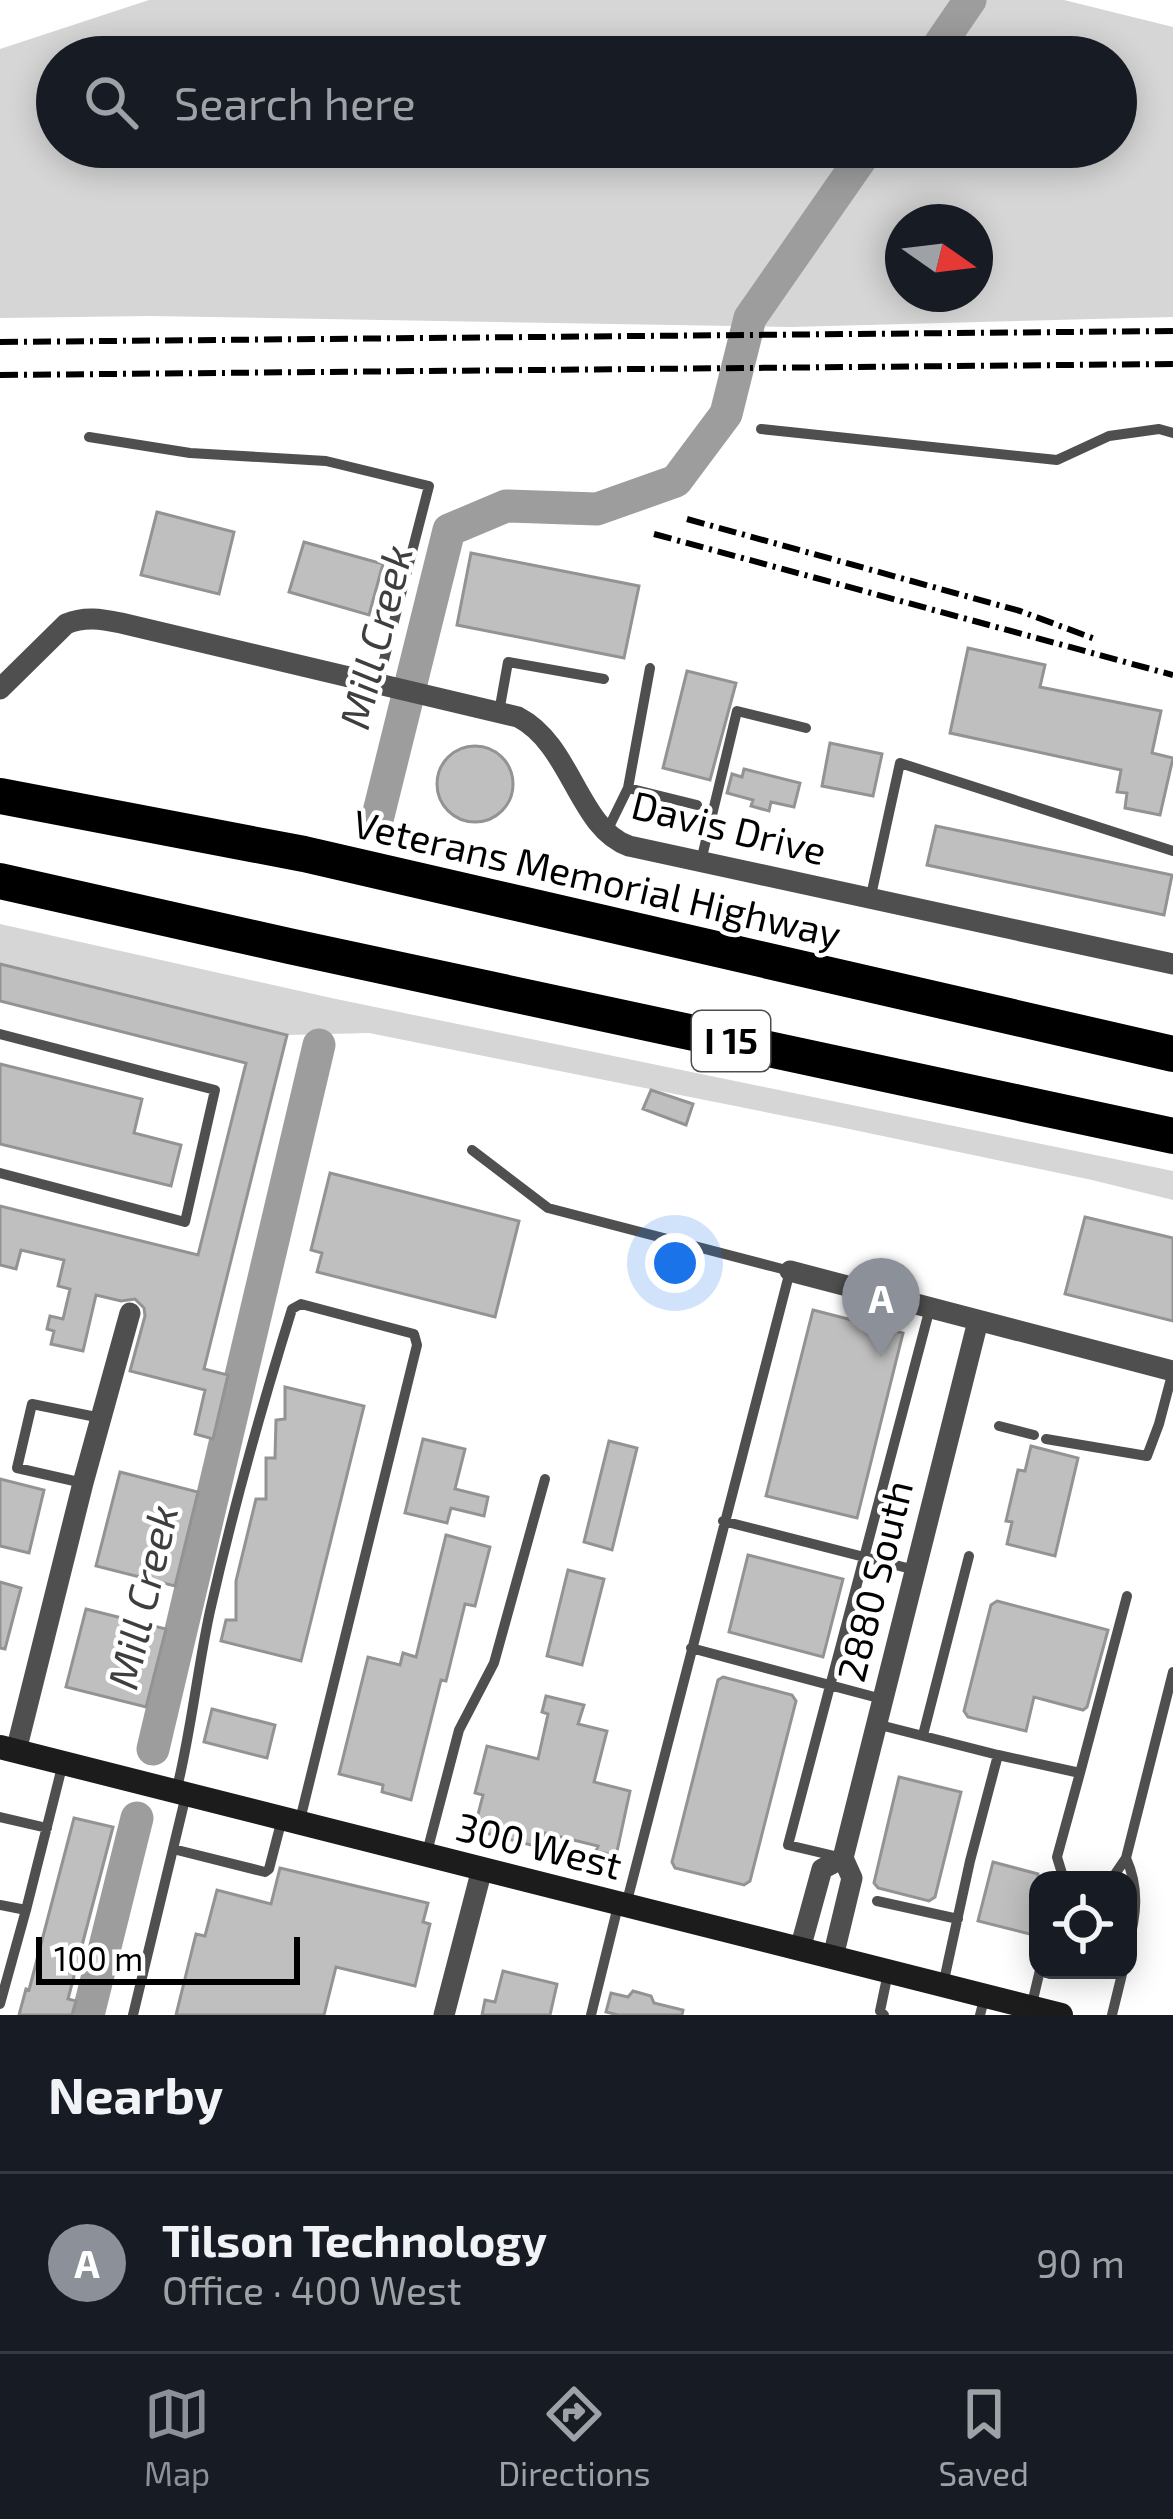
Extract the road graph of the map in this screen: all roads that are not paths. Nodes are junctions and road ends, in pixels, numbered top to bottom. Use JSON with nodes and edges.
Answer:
{"nodes":[{"id":1,"x":760,"y":429,"type":"dead end"},
{"id":2,"x":1173,"y":433,"type":"edge"},
{"id":3,"x":89,"y":437,"type":"dead end"},
{"id":4,"x":650,"y":668,"type":"dead end"},
{"id":5,"x":604,"y":679,"type":"dead end"},
{"id":6,"x":385,"y":688,"type":"junction"},
{"id":7,"x":0,"y":689,"type":"edge"},
{"id":8,"x":500,"y":712,"type":"junction"},
{"id":9,"x":806,"y":728,"type":"dead end"},
{"id":10,"x":0,"y":781,"type":"edge"},
{"id":11,"x":628,"y":788,"type":"junction"},
{"id":12,"x":0,"y":796,"type":"edge"},
{"id":13,"x":697,"y":805,"type":"dead end"},
{"id":14,"x":605,"y":834,"type":"junction"},
{"id":15,"x":1173,"y":851,"type":"edge"},
{"id":16,"x":304,"y":854,"type":"junction"},
{"id":17,"x":700,"y":862,"type":"junction"},
{"id":18,"x":0,"y":881,"type":"edge"},
{"id":19,"x":870,"y":899,"type":"junction"},
{"id":20,"x":0,"y":904,"type":"edge"},
{"id":21,"x":289,"y":946,"type":"junction"},
{"id":22,"x":1173,"y":964,"type":"edge"},
{"id":23,"x":0,"y":1034,"type":"edge"},
{"id":24,"x":1173,"y":1054,"type":"edge"},
{"id":25,"x":1173,"y":1136,"type":"edge"},
{"id":26,"x":472,"y":1150,"type":"dead end"},
{"id":27,"x":0,"y":1173,"type":"edge"},
{"id":28,"x":790,"y":1271,"type":"junction"},
{"id":29,"x":930,"y":1309,"type":"junction"},
{"id":30,"x":130,"y":1312,"type":"dead end"},
{"id":31,"x":977,"y":1321,"type":"junction"},
{"id":32,"x":1173,"y":1371,"type":"edge"},
{"id":33,"x":101,"y":1418,"type":"junction"},
{"id":34,"x":1000,"y":1426,"type":"dead end"},
{"id":35,"x":544,"y":1479,"type":"dead end"},
{"id":36,"x":83,"y":1483,"type":"junction"},
{"id":37,"x":723,"y":1521,"type":"junction"},
{"id":38,"x":969,"y":1556,"type":"dead end"},
{"id":39,"x":864,"y":1557,"type":"junction"},
{"id":40,"x":916,"y":1570,"type":"junction"},
{"id":41,"x":1127,"y":1596,"type":"dead end"},
{"id":42,"x":691,"y":1648,"type":"junction"},
{"id":43,"x":1173,"y":1672,"type":"edge"},
{"id":44,"x":831,"y":1685,"type":"junction"},
{"id":45,"x":882,"y":1699,"type":"junction"},
{"id":46,"x":876,"y":1724,"type":"junction"},
{"id":47,"x":923,"y":1735,"type":"junction"},
{"id":48,"x":8,"y":1749,"type":"edge"},
{"id":49,"x":998,"y":1755,"type":"junction"},
{"id":50,"x":63,"y":1763,"type":"junction"},
{"id":51,"x":1080,"y":1773,"type":"junction"},
{"id":52,"x":181,"y":1794,"type":"junction"},
{"id":53,"x":0,"y":1817,"type":"edge"},
{"id":54,"x":290,"y":1821,"type":"junction"},
{"id":55,"x":47,"y":1828,"type":"junction"},
{"id":56,"x":172,"y":1850,"type":"junction"},
{"id":57,"x":426,"y":1855,"type":"junction"},
{"id":58,"x":843,"y":1858,"type":"junction"},
{"id":59,"x":1126,"y":1858,"type":"junction"},
{"id":60,"x":482,"y":1869,"type":"junction"},
{"id":61,"x":1061,"y":1871,"type":"edge"},
{"id":62,"x":1118,"y":1871,"type":"edge"},
{"id":63,"x":1132,"y":1871,"type":"edge"},
{"id":64,"x":877,"y":1901,"type":"dead end"},
{"id":65,"x":622,"y":1904,"type":"junction"},
{"id":66,"x":0,"y":1905,"type":"edge"},
{"id":67,"x":26,"y":1910,"type":"junction"},
{"id":68,"x":958,"y":1919,"type":"junction"},
{"id":69,"x":800,"y":1948,"type":"junction"},
{"id":70,"x":833,"y":1957,"type":"junction"},
{"id":71,"x":888,"y":1971,"type":"junction"},
{"id":72,"x":1038,"y":1979,"type":"edge"},
{"id":73,"x":1121,"y":1979,"type":"edge"},
{"id":74,"x":943,"y":1985,"type":"junction"},
{"id":75,"x":0,"y":2005,"type":"edge"},
{"id":76,"x":983,"y":2006,"type":"edge"},
{"id":77,"x":1031,"y":2008,"type":"junction"},
{"id":78,"x":133,"y":2015,"type":"edge"},
{"id":79,"x":444,"y":2015,"type":"edge"},
{"id":80,"x":591,"y":2015,"type":"edge"},
{"id":81,"x":884,"y":2015,"type":"edge"},
{"id":82,"x":1060,"y":2015,"type":"edge"},
{"id":83,"x":1112,"y":2015,"type":"edge"}],
"edges":[{"from":1,"to":2,"type":"lane"},
{"from":3,"to":6,"type":"lane"},
{"from":4,"to":11,"type":"lane"},
{"from":5,"to":8,"type":"lane"},
{"from":6,"to":7,"type":"street","name":"Davis Drive"},
{"from":6,"to":8,"type":"street","name":"Davis Drive"},
{"from":8,"to":14,"type":"street","name":"Davis Drive"},
{"from":9,"to":17,"type":"lane"},
{"from":10,"to":16,"type":"highway"},
{"from":11,"to":13,"type":"lane"},
{"from":11,"to":14,"type":"lane"},
{"from":12,"to":16,"type":"highway","name":"Veterans Memorial Highway","number":"I 15"},
{"from":14,"to":17,"type":"street","name":"Davis Drive"},
{"from":15,"to":19,"type":"lane"},
{"from":16,"to":24,"type":"highway","name":"Veterans Memorial Highway","number":"I 15"},
{"from":17,"to":19,"type":"street","name":"Davis Drive"},
{"from":18,"to":21,"type":"highway","number":"I 15"},
{"from":19,"to":22,"type":"street","name":"Davis Drive"},
{"from":20,"to":21,"type":"highway"},
{"from":21,"to":25,"type":"highway","number":"I 15"},
{"from":23,"to":27,"type":"lane"},
{"from":26,"to":28,"type":"lane"},
{"from":28,"to":29,"type":"street"},
{"from":28,"to":37,"type":"lane"},
{"from":29,"to":31,"type":"street"},
{"from":29,"to":39,"type":"lane"},
{"from":30,"to":33,"type":"street"},
{"from":31,"to":32,"type":"street"},
{"from":31,"to":40,"type":"street","name":"2880 South"},
{"from":32,"to":34,"type":"lane"},
{"from":33,"to":36,"type":"street"},
{"from":33,"to":36,"type":"lane"},
{"from":35,"to":57,"type":"lane"},
{"from":36,"to":48,"type":"street"},
{"from":37,"to":39,"type":"lane"},
{"from":37,"to":42,"type":"lane"},
{"from":38,"to":47,"type":"lane"},
{"from":39,"to":40,"type":"lane"},
{"from":39,"to":44,"type":"lane"},
{"from":40,"to":45,"type":"street","name":"2880 South"},
{"from":41,"to":51,"type":"lane"},
{"from":42,"to":44,"type":"lane"},
{"from":42,"to":65,"type":"lane"},
{"from":43,"to":59,"type":"lane"},
{"from":44,"to":45,"type":"lane"},
{"from":44,"to":58,"type":"lane"},
{"from":45,"to":46,"type":"street","name":"2880 South"},
{"from":46,"to":47,"type":"lane"},
{"from":46,"to":58,"type":"street","name":"2880 South"},
{"from":47,"to":49,"type":"lane"},
{"from":48,"to":50,"type":"main road","name":"300 West"},
{"from":49,"to":51,"type":"lane"},
{"from":49,"to":68,"type":"lane"},
{"from":50,"to":52,"type":"main road","name":"300 West"},
{"from":50,"to":55,"type":"lane"},
{"from":51,"to":61,"type":"lane"},
{"from":52,"to":54,"type":"main road","name":"300 West"},
{"from":52,"to":54,"type":"lane"},
{"from":52,"to":56,"type":"lane"},
{"from":53,"to":55,"type":"lane"},
{"from":54,"to":56,"type":"lane"},
{"from":54,"to":57,"type":"main road","name":"300 West"},
{"from":55,"to":67,"type":"lane"},
{"from":56,"to":78,"type":"lane"},
{"from":57,"to":60,"type":"main road","name":"300 West"},
{"from":58,"to":69,"type":"street","name":"2880 South"},
{"from":58,"to":70,"type":"street","name":"2880 South"},
{"from":59,"to":62,"type":"lane"},
{"from":59,"to":63,"type":"lane"},
{"from":60,"to":65,"type":"main road","name":"300 West"},
{"from":60,"to":79,"type":"street"},
{"from":64,"to":68,"type":"lane"},
{"from":65,"to":69,"type":"main road","name":"300 West"},
{"from":65,"to":80,"type":"lane"},
{"from":66,"to":67,"type":"lane"},
{"from":67,"to":75,"type":"lane"},
{"from":68,"to":74,"type":"lane"},
{"from":69,"to":70,"type":"main road","name":"300 West"},
{"from":70,"to":71,"type":"main road","name":"300 West"},
{"from":71,"to":74,"type":"main road","name":"300 West"},
{"from":71,"to":81,"type":"lane"},
{"from":72,"to":77,"type":"lane"},
{"from":73,"to":83,"type":"lane"},
{"from":74,"to":76,"type":"main road","name":"300 West"},
{"from":76,"to":77,"type":"main road","name":"300 West"},
{"from":77,"to":82,"type":"main road","name":"300 West"}]}
